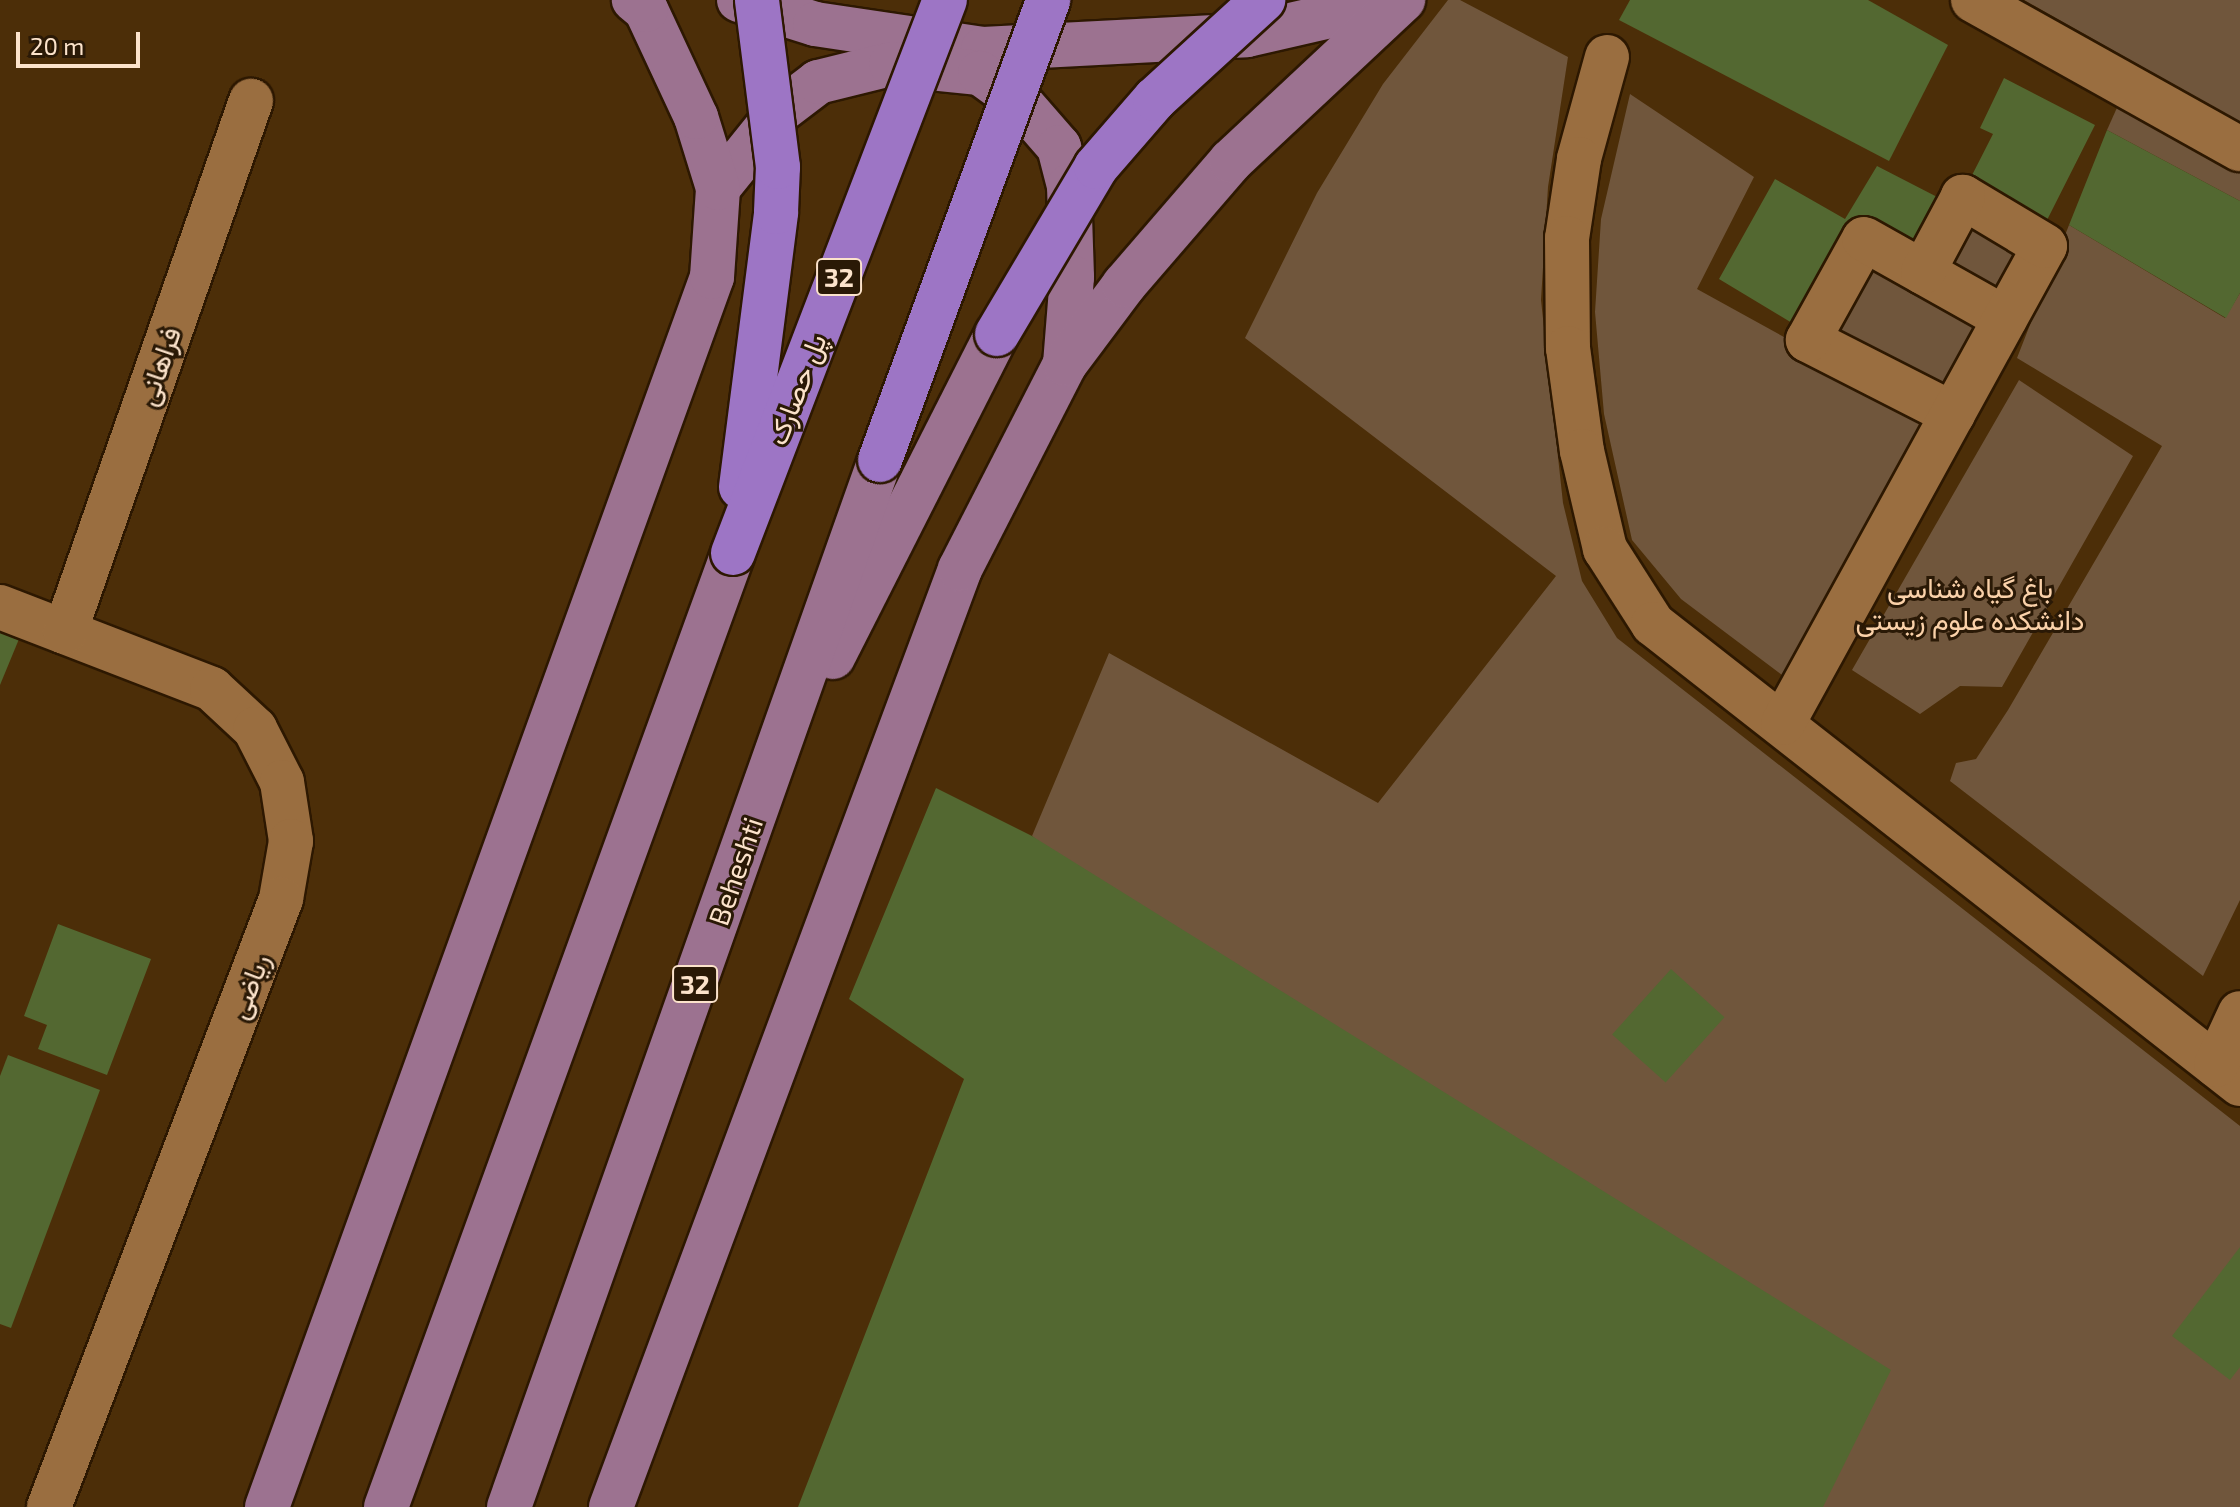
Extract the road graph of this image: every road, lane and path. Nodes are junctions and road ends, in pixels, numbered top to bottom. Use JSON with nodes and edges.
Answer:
{"nodes":[{"id":1,"x":634,"y":0,"type":"edge"},
{"id":2,"x":739,"y":0,"type":"edge"},
{"id":3,"x":757,"y":0,"type":"edge"},
{"id":4,"x":945,"y":0,"type":"edge"},
{"id":5,"x":1048,"y":0,"type":"edge"},
{"id":6,"x":1263,"y":0,"type":"edge"},
{"id":7,"x":1401,"y":0,"type":"edge"},
{"id":8,"x":1973,"y":0,"type":"edge"},
{"id":9,"x":1607,"y":57,"type":"dead end"},
{"id":10,"x":251,"y":101,"type":"dead end"},
{"id":11,"x":2240,"y":149,"type":"edge"},
{"id":12,"x":718,"y":188,"type":"junction"},
{"id":13,"x":1923,"y":272,"type":"junction"},
{"id":14,"x":2005,"y":318,"type":"junction"},
{"id":15,"x":997,"y":334,"type":"joint"},
{"id":16,"x":1065,"y":364,"type":"junction"},
{"id":17,"x":1953,"y":414,"type":"junction"},
{"id":18,"x":880,"y":460,"type":"joint"},
{"id":19,"x":733,"y":553,"type":"junction"},
{"id":20,"x":0,"y":607,"type":"edge"},
{"id":21,"x":65,"y":632,"type":"junction"},
{"id":22,"x":1783,"y":723,"type":"junction"},
{"id":23,"x":769,"y":775,"type":"junction"},
{"id":24,"x":2240,"y":1013,"type":"edge"},
{"id":25,"x":2228,"y":1074,"type":"edge"},
{"id":26,"x":49,"y":1507,"type":"edge"},
{"id":27,"x":267,"y":1507,"type":"edge"},
{"id":28,"x":386,"y":1507,"type":"edge"},
{"id":29,"x":509,"y":1507,"type":"edge"},
{"id":30,"x":611,"y":1507,"type":"edge"}],
"edges":[{"from":1,"to":12,"type":"main road"},
{"from":2,"to":7,"type":"main road"},
{"from":3,"to":19,"type":"highway","bridge":true},
{"from":4,"to":19,"type":"highway","name":"پل حصارک","number":"32","bridge":true},
{"from":5,"to":18,"type":"highway","number":"32","bridge":true},
{"from":6,"to":15,"type":"highway","bridge":true},
{"from":7,"to":16,"type":"main road"},
{"from":8,"to":11,"type":"street"},
{"from":9,"to":22,"type":"street"},
{"from":10,"to":21,"type":"street","name":"فراهانی"},
{"from":12,"to":16,"type":"main road"},
{"from":12,"to":27,"type":"main road"},
{"from":13,"to":14,"type":"street"},
{"from":13,"to":14,"type":"street"},
{"from":13,"to":17,"type":"street"},
{"from":14,"to":17,"type":"street"},
{"from":15,"to":23,"type":"main road"},
{"from":16,"to":30,"type":"main road"},
{"from":17,"to":22,"type":"street"},
{"from":18,"to":23,"type":"main road","name":"Beheshti","number":"32"},
{"from":19,"to":28,"type":"main road","number":"32"},
{"from":20,"to":21,"type":"street","name":"ریاضی"},
{"from":21,"to":26,"type":"street","name":"ریاضی"},
{"from":22,"to":25,"type":"street"},
{"from":23,"to":29,"type":"main road","name":"Beheshti","number":"32"},
{"from":24,"to":25,"type":"street"}]}
